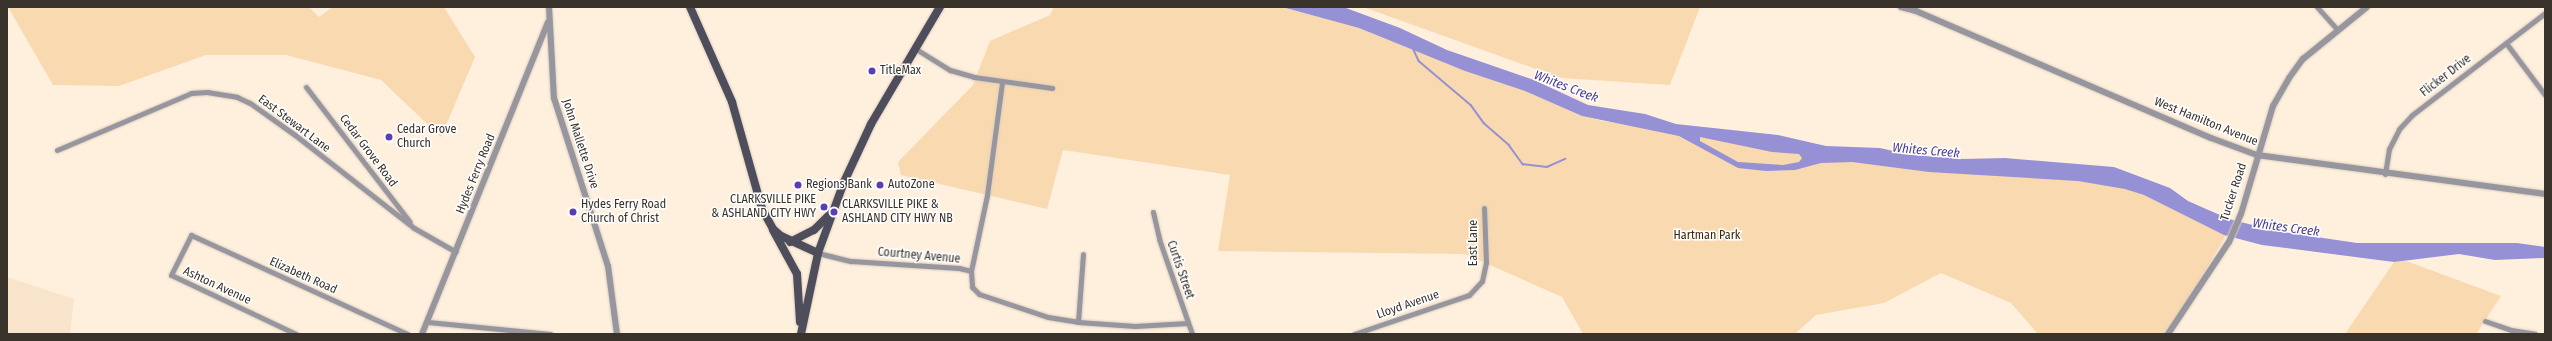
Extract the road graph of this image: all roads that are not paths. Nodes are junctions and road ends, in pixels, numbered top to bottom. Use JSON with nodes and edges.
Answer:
{"nodes":[{"id":1,"x":549,"y":7,"type":"edge"},
{"id":2,"x":690,"y":7,"type":"edge"},
{"id":3,"x":940,"y":7,"type":"edge"},
{"id":4,"x":1901,"y":7,"type":"edge"},
{"id":5,"x":2317,"y":7,"type":"edge"},
{"id":6,"x":2367,"y":7,"type":"edge"},
{"id":7,"x":1917,"y":9,"type":"edge"},
{"id":8,"x":2545,"y":13,"type":"edge"},
{"id":9,"x":548,"y":22,"type":"junction"},
{"id":10,"x":2337,"y":29,"type":"junction"},
{"id":11,"x":2506,"y":43,"type":"junction"},
{"id":12,"x":916,"y":49,"type":"junction"},
{"id":13,"x":1002,"y":82,"type":"junction"},
{"id":14,"x":306,"y":86,"type":"dead end"},
{"id":15,"x":1052,"y":88,"type":"dead end"},
{"id":16,"x":2545,"y":95,"type":"edge"},
{"id":17,"x":56,"y":150,"type":"dead end"},
{"id":18,"x":2257,"y":155,"type":"junction"},
{"id":19,"x":2386,"y":174,"type":"junction"},
{"id":20,"x":2545,"y":194,"type":"edge"},
{"id":21,"x":1484,"y":208,"type":"dead end"},
{"id":22,"x":832,"y":212,"type":"junction"},
{"id":23,"x":1153,"y":212,"type":"dead end"},
{"id":24,"x":414,"y":228,"type":"junction"},
{"id":25,"x":773,"y":229,"type":"junction"},
{"id":26,"x":192,"y":236,"type":"joint"},
{"id":27,"x":790,"y":242,"type":"junction"},
{"id":28,"x":456,"y":252,"type":"junction"},
{"id":29,"x":818,"y":253,"type":"junction"},
{"id":30,"x":1083,"y":254,"type":"dead end"},
{"id":31,"x":971,"y":271,"type":"junction"},
{"id":32,"x":1469,"y":296,"type":"joint"},
{"id":33,"x":2486,"y":321,"type":"dead end"},
{"id":34,"x":428,"y":322,"type":"junction"},
{"id":35,"x":1078,"y":322,"type":"junction"},
{"id":36,"x":1188,"y":323,"type":"junction"},
{"id":37,"x":296,"y":334,"type":"edge"},
{"id":38,"x":407,"y":334,"type":"edge"},
{"id":39,"x":422,"y":334,"type":"edge"},
{"id":40,"x":550,"y":334,"type":"edge"},
{"id":41,"x":617,"y":334,"type":"edge"},
{"id":42,"x":801,"y":334,"type":"edge"},
{"id":43,"x":1192,"y":334,"type":"edge"},
{"id":44,"x":1354,"y":334,"type":"edge"},
{"id":45,"x":2168,"y":334,"type":"edge"},
{"id":46,"x":2535,"y":334,"type":"edge"}],
"edges":[{"from":1,"to":9,"type":"street"},
{"from":2,"to":25,"type":"main road"},
{"from":3,"to":12,"type":"main road"},
{"from":4,"to":7,"type":"street","name":"West Hamilton Avenue"},
{"from":5,"to":10,"type":"street"},
{"from":6,"to":10,"type":"street","name":"Tucker Road"},
{"from":7,"to":18,"type":"street","name":"West Hamilton Avenue"},
{"from":8,"to":11,"type":"street","name":"Flicker Drive"},
{"from":9,"to":28,"type":"street","name":"Hydes Ferry Road"},
{"from":9,"to":41,"type":"street","name":"John Mallette Drive"},
{"from":10,"to":18,"type":"street","name":"Tucker Road"},
{"from":11,"to":16,"type":"street"},
{"from":11,"to":19,"type":"street","name":"Flicker Drive"},
{"from":12,"to":13,"type":"street"},
{"from":12,"to":22,"type":"main road"},
{"from":13,"to":15,"type":"street"},
{"from":13,"to":31,"type":"street"},
{"from":14,"to":24,"type":"street","name":"Cedar Grove Road"},
{"from":17,"to":24,"type":"street","name":"East Stewart Lane"},
{"from":18,"to":19,"type":"street","name":"West Hamilton Avenue"},
{"from":18,"to":45,"type":"street","name":"Tucker Road"},
{"from":19,"to":20,"type":"street","name":"West Hamilton Avenue"},
{"from":21,"to":32,"type":"street","name":"East Lane"},
{"from":22,"to":27,"type":"main road"},
{"from":22,"to":29,"type":"main road"},
{"from":23,"to":36,"type":"street","name":"Curtis Street"},
{"from":24,"to":28,"type":"street","name":"East Stewart Lane"},
{"from":25,"to":27,"type":"main road"},
{"from":25,"to":42,"type":"main road"},
{"from":26,"to":37,"type":"street","name":"Ashton Avenue"},
{"from":26,"to":38,"type":"street","name":"Elizabeth Road"},
{"from":27,"to":29,"type":"main road"},
{"from":28,"to":34,"type":"street","name":"Hydes Ferry Road"},
{"from":29,"to":31,"type":"street","name":"Courtney Avenue"},
{"from":29,"to":42,"type":"main road"},
{"from":30,"to":35,"type":"street"},
{"from":31,"to":35,"type":"street","name":"Courtney Avenue"},
{"from":32,"to":44,"type":"street","name":"Lloyd Avenue"},
{"from":33,"to":46,"type":"street"},
{"from":34,"to":39,"type":"street","name":"Hydes Ferry Road"},
{"from":34,"to":40,"type":"street"},
{"from":35,"to":36,"type":"street","name":"Courtney Avenue"},
{"from":36,"to":43,"type":"street","name":"Curtis Street"}]}
